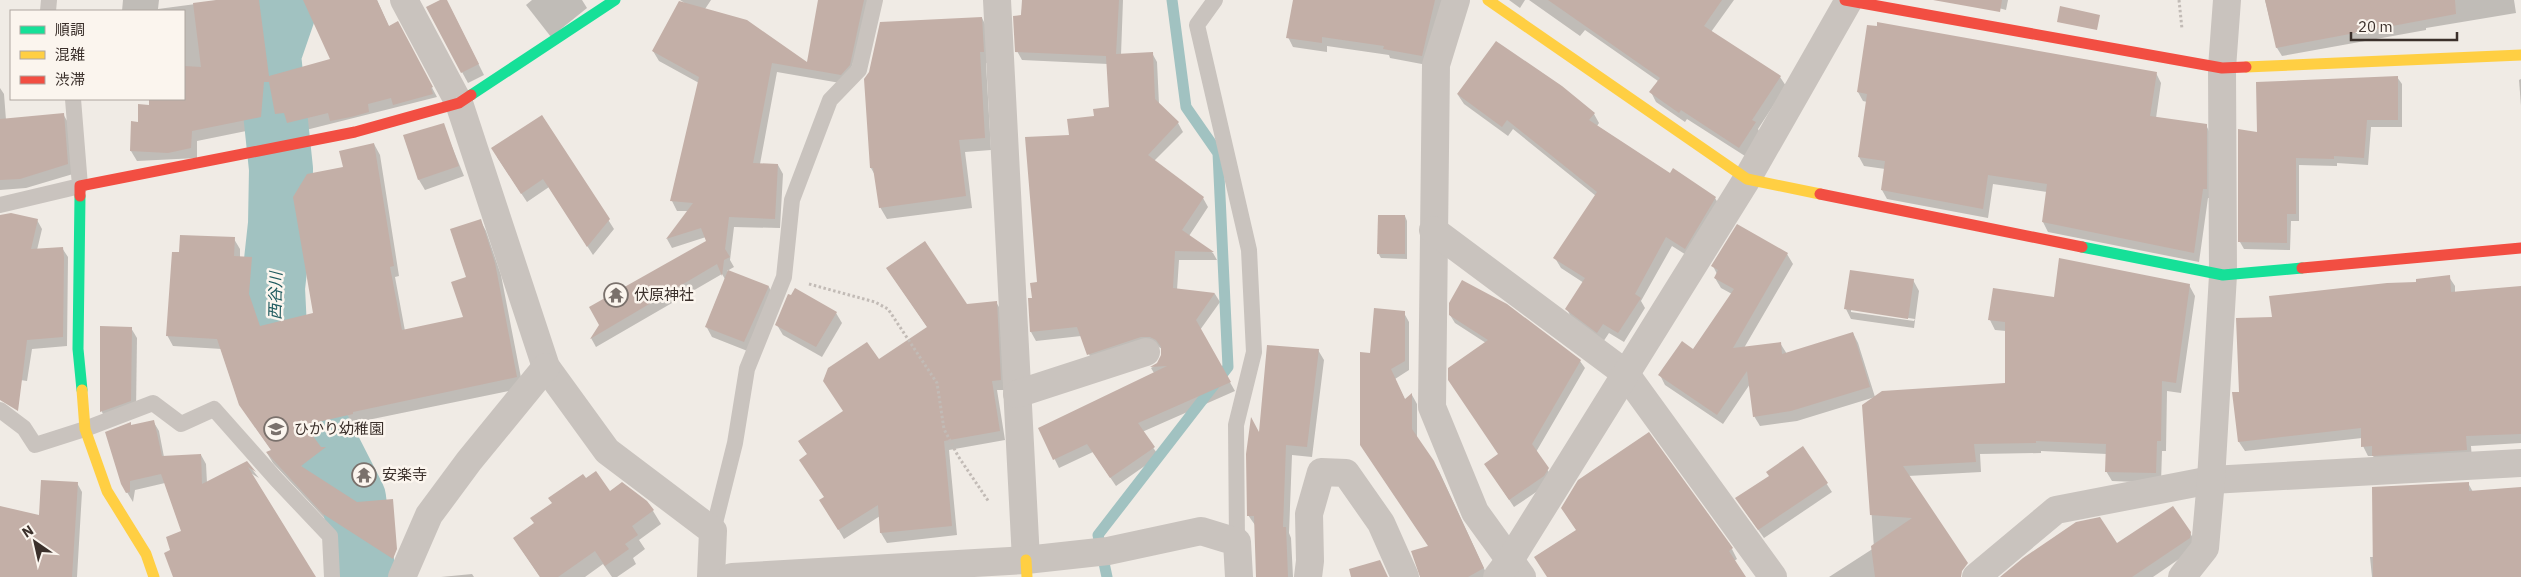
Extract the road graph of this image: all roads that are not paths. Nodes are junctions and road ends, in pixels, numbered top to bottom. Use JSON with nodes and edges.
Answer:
{"nodes":[{"id":1,"x":404,"y":0,"type":"edge"},
{"id":2,"x":615,"y":0,"type":"edge"},
{"id":3,"x":875,"y":0,"type":"edge"},
{"id":4,"x":996,"y":0,"type":"edge"},
{"id":5,"x":1215,"y":0,"type":"edge"},
{"id":6,"x":1456,"y":0,"type":"edge"},
{"id":7,"x":1488,"y":0,"type":"edge"},
{"id":8,"x":2227,"y":0,"type":"edge"},
{"id":9,"x":1847,"y":1,"type":"edge"},
{"id":10,"x":2521,"y":55,"type":"edge"},
{"id":11,"x":2222,"y":68,"type":"junction"},
{"id":12,"x":73,"y":100,"type":"edge"},
{"id":13,"x":459,"y":103,"type":"junction"},
{"id":14,"x":1747,"y":179,"type":"junction"},
{"id":15,"x":80,"y":186,"type":"junction"},
{"id":16,"x":0,"y":205,"type":"edge"},
{"id":17,"x":1433,"y":230,"type":"junction"},
{"id":18,"x":2521,"y":248,"type":"edge"},
{"id":19,"x":2223,"y":275,"type":"junction"},
{"id":20,"x":1146,"y":352,"type":"dead end"},
{"id":21,"x":546,"y":367,"type":"junction"},
{"id":22,"x":1626,"y":373,"type":"junction"},
{"id":23,"x":1018,"y":394,"type":"junction"},
{"id":24,"x":0,"y":410,"type":"edge"},
{"id":25,"x":85,"y":429,"type":"junction"},
{"id":26,"x":2521,"y":463,"type":"edge"},
{"id":27,"x":2211,"y":480,"type":"junction"},
{"id":28,"x":714,"y":531,"type":"junction"},
{"id":29,"x":1237,"y":542,"type":"junction"},
{"id":30,"x":1026,"y":569,"type":"edge"},
{"id":31,"x":1510,"y":571,"type":"edge"},
{"id":32,"x":154,"y":577,"type":"edge"},
{"id":33,"x":332,"y":577,"type":"edge"},
{"id":34,"x":402,"y":577,"type":"edge"},
{"id":35,"x":711,"y":577,"type":"edge"},
{"id":36,"x":732,"y":577,"type":"edge"},
{"id":37,"x":1238,"y":577,"type":"edge"},
{"id":38,"x":1308,"y":577,"type":"edge"},
{"id":39,"x":1405,"y":577,"type":"edge"},
{"id":40,"x":1773,"y":577,"type":"edge"},
{"id":41,"x":1976,"y":577,"type":"edge"},
{"id":42,"x":2182,"y":577,"type":"edge"}],
"edges":[{"from":1,"to":13,"type":"street"},
{"from":2,"to":13,"type":"street"},
{"from":3,"to":28,"type":"lane"},
{"from":4,"to":23,"type":"street"},
{"from":5,"to":29,"type":"lane"},
{"from":6,"to":17,"type":"street"},
{"from":7,"to":14,"type":"street"},
{"from":8,"to":11,"type":"street"},
{"from":9,"to":11,"type":"street"},
{"from":9,"to":14,"type":"street"},
{"from":10,"to":11,"type":"street"},
{"from":11,"to":19,"type":"street"},
{"from":12,"to":15,"type":"lane"},
{"from":13,"to":15,"type":"street"},
{"from":13,"to":21,"type":"street"},
{"from":14,"to":19,"type":"street"},
{"from":14,"to":22,"type":"street"},
{"from":15,"to":16,"type":"lane"},
{"from":15,"to":25,"type":"street"},
{"from":17,"to":22,"type":"street"},
{"from":17,"to":31,"type":"street"},
{"from":18,"to":19,"type":"street"},
{"from":19,"to":27,"type":"street"},
{"from":20,"to":23,"type":"street"},
{"from":21,"to":28,"type":"street"},
{"from":21,"to":34,"type":"street"},
{"from":22,"to":31,"type":"street"},
{"from":22,"to":40,"type":"street"},
{"from":23,"to":30,"type":"street"},
{"from":24,"to":25,"type":"lane"},
{"from":25,"to":32,"type":"street"},
{"from":25,"to":33,"type":"lane"},
{"from":26,"to":27,"type":"street"},
{"from":27,"to":41,"type":"street"},
{"from":27,"to":42,"type":"street"},
{"from":28,"to":35,"type":"street"},
{"from":29,"to":30,"type":"street"},
{"from":29,"to":37,"type":"street"},
{"from":30,"to":36,"type":"street"},
{"from":38,"to":39,"type":"street"}]}
